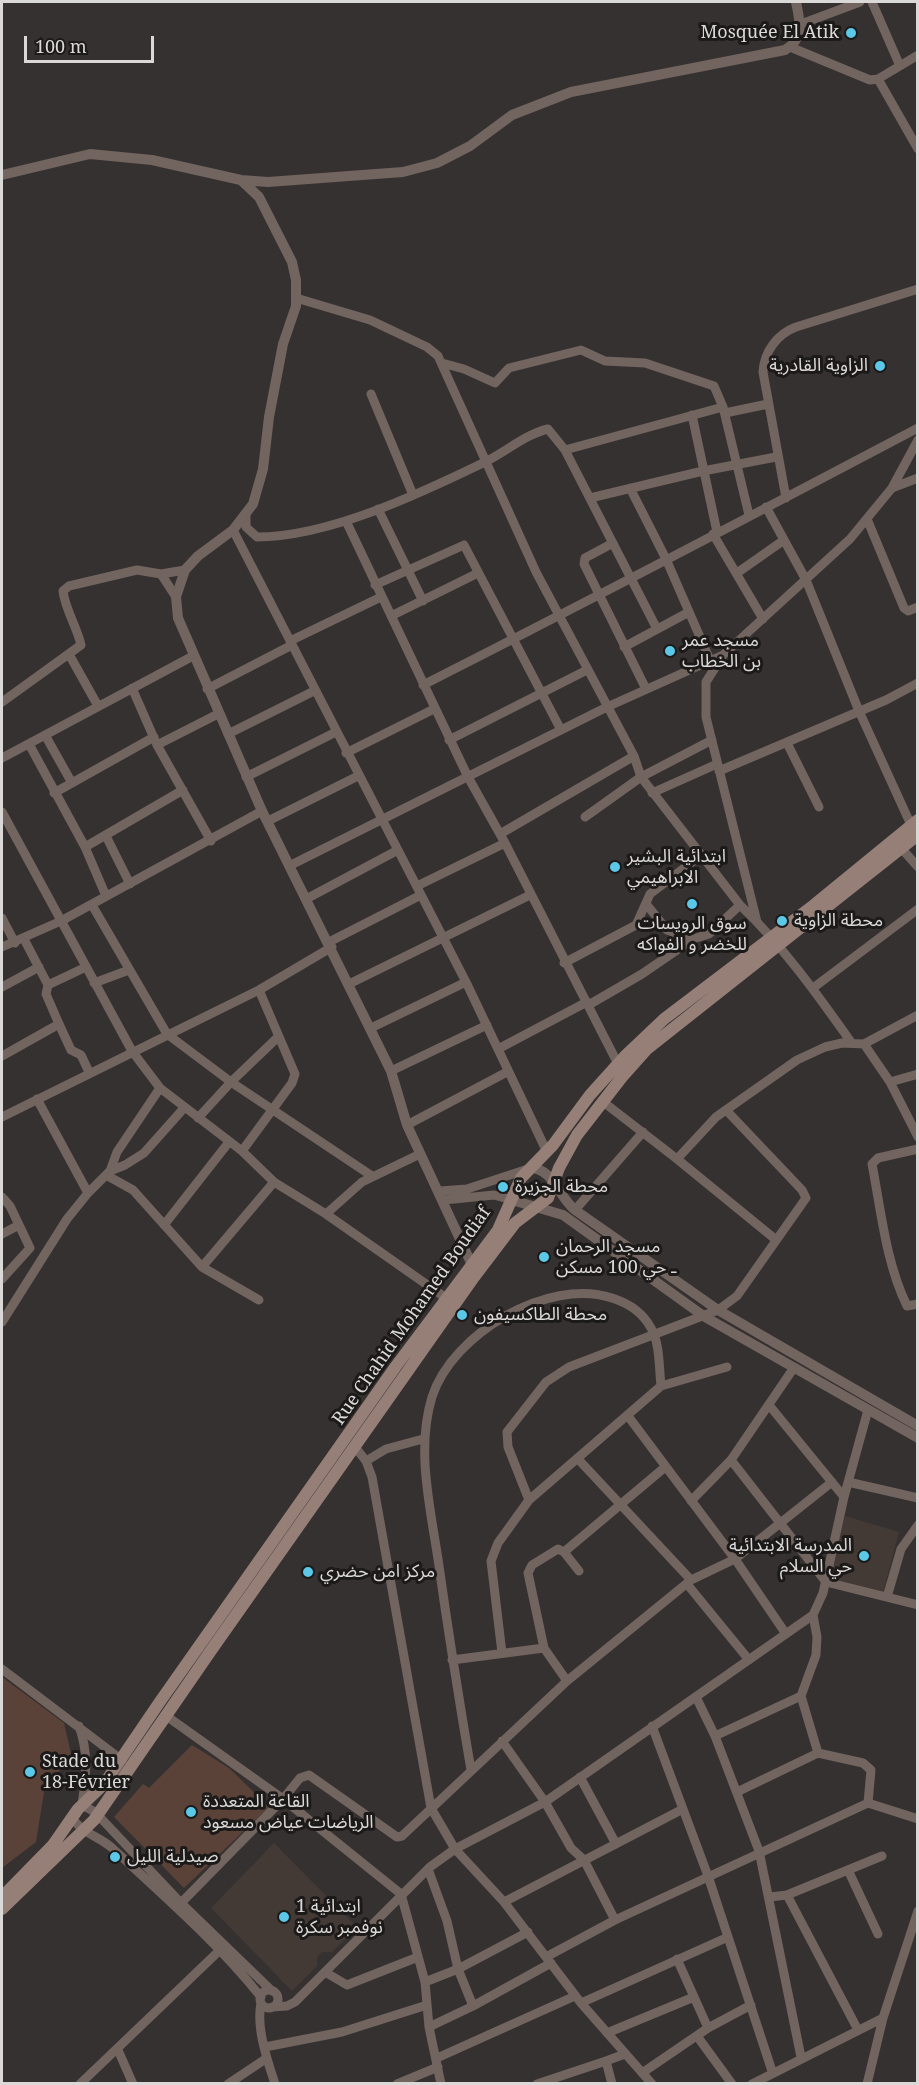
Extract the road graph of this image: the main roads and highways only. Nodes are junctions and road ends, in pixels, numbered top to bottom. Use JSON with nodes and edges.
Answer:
{"nodes":[{"id":1,"x":915,"y":827,"type":"edge"},
{"id":2,"x":774,"y":942,"type":"junction"},
{"id":3,"x":623,"y":1064,"type":"junction"},
{"id":4,"x":2,"y":1897,"type":"edge"},
{"id":5,"x":2,"y":1909,"type":"edge"}],
"edges":[{"from":1,"to":2,"type":"main road","name":"Rue Chahid Mohamed Boudiaf"},
{"from":1,"to":2,"type":"main road","name":"Rue Chahid Mohamed Boudiaf"},
{"from":2,"to":3,"type":"main road","name":"Rue Chahid Mohamed Boudiaf"},
{"from":3,"to":4,"type":"main road","name":"Rue Chahid Mohamed Boudiaf"},
{"from":3,"to":5,"type":"main road","name":"Rue Chahid Mohamed Boudiaf"}]}
